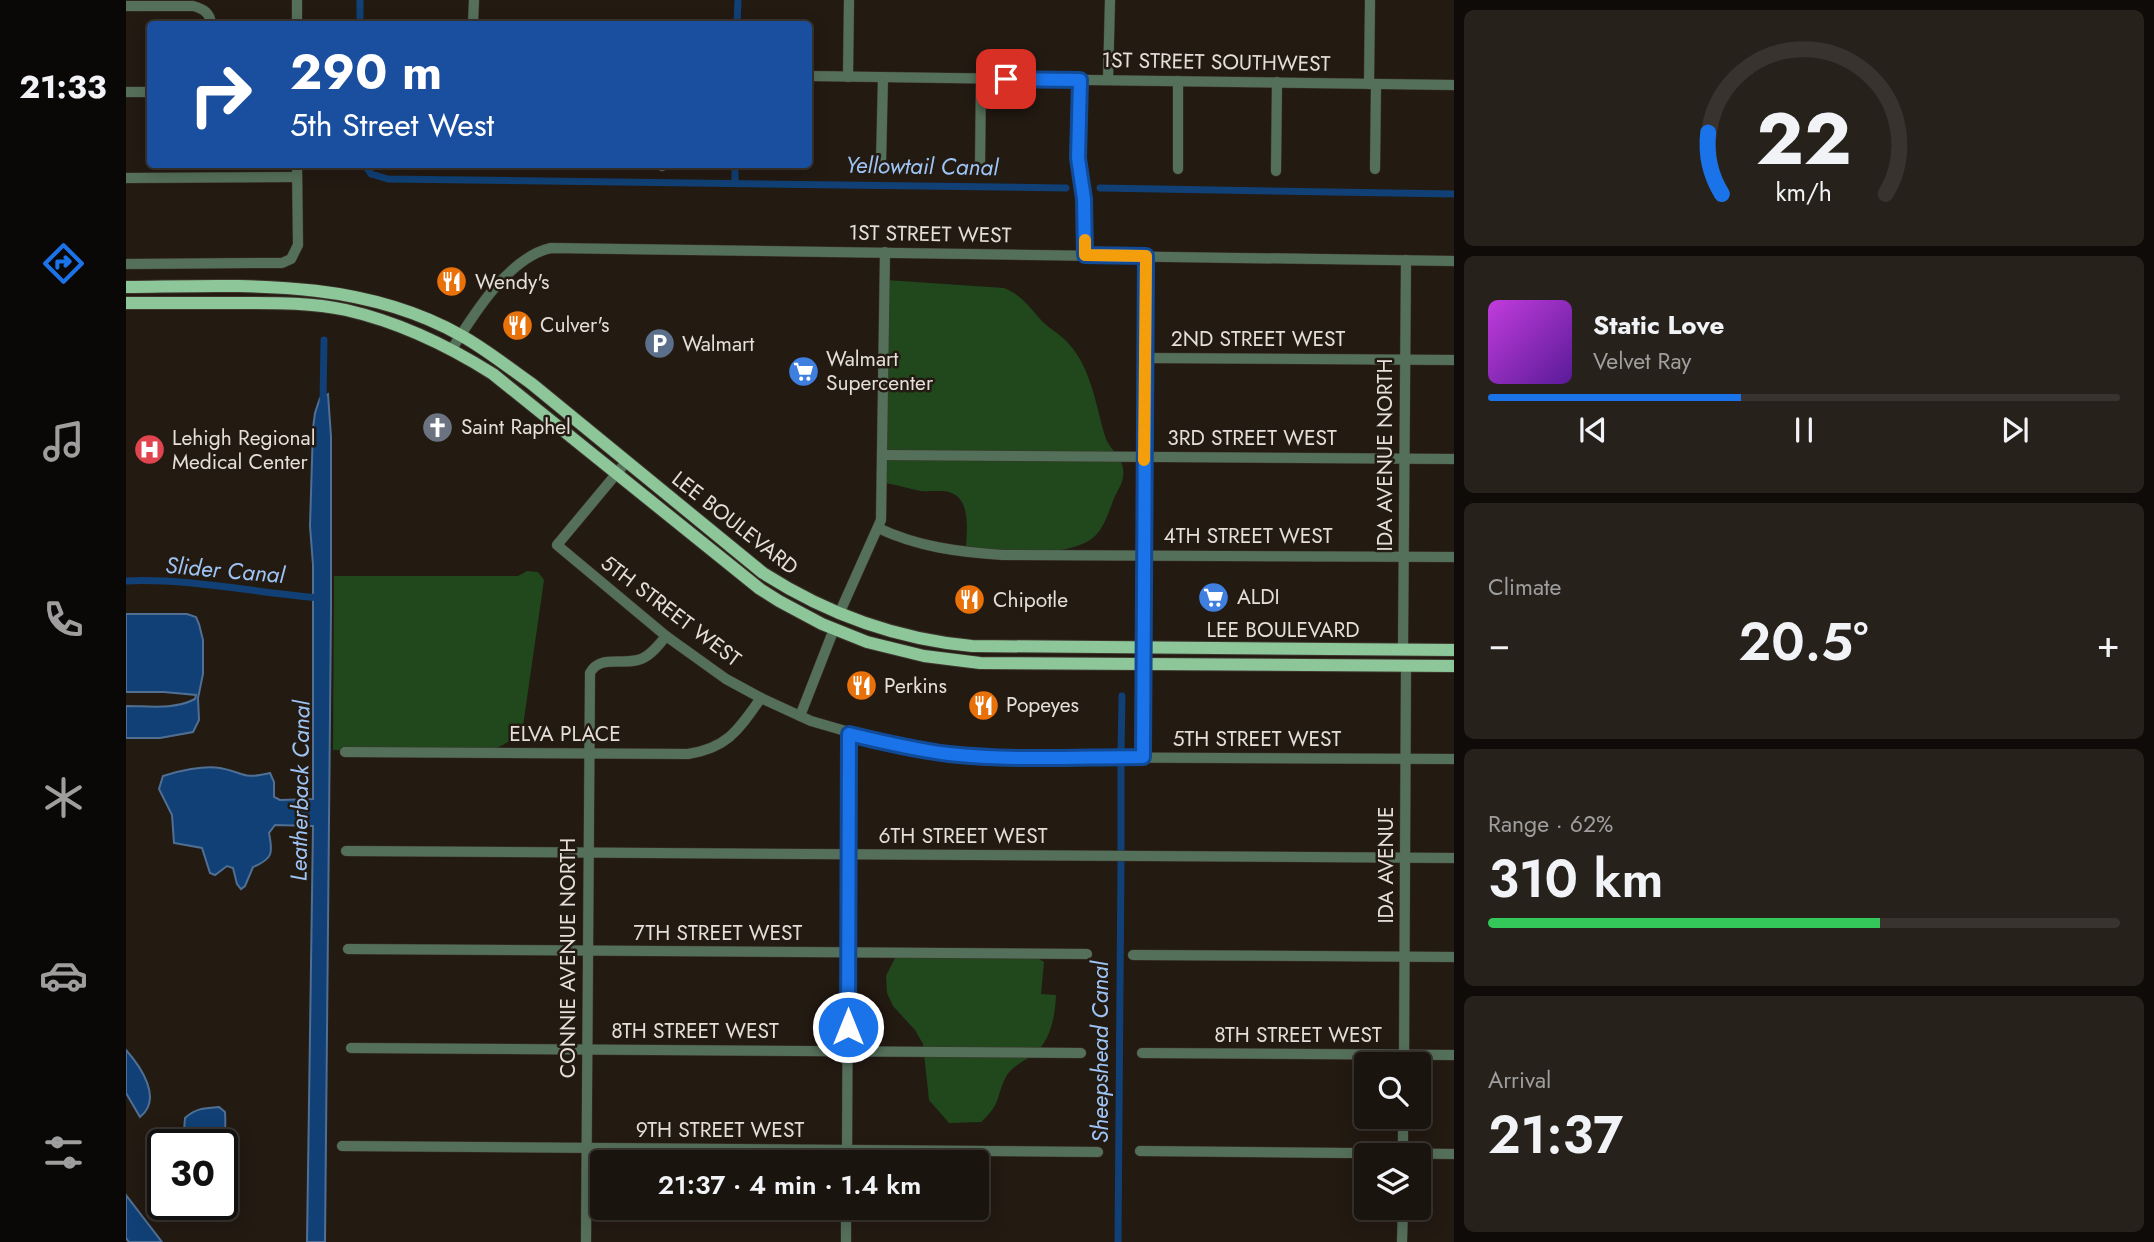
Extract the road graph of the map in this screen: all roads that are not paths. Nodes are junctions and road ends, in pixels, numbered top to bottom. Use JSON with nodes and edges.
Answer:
{"nodes":[{"id":1,"x":297,"y":0,"type":"edge"},
{"id":2,"x":474,"y":0,"type":"edge"},
{"id":3,"x":849,"y":0,"type":"edge"},
{"id":4,"x":1110,"y":0,"type":"edge"},
{"id":5,"x":1370,"y":0,"type":"edge"},
{"id":6,"x":126,"y":6,"type":"edge"},
{"id":7,"x":210,"y":21,"type":"edge"},
{"id":8,"x":297,"y":21,"type":"edge"},
{"id":9,"x":474,"y":21,"type":"edge"},
{"id":10,"x":812,"y":76,"type":"edge"},
{"id":11,"x":848,"y":77,"type":"junction"},
{"id":12,"x":883,"y":77,"type":"junction"},
{"id":13,"x":981,"y":78,"type":"junction"},
{"id":14,"x":1080,"y":80,"type":"junction"},
{"id":15,"x":1108,"y":80,"type":"junction"},
{"id":16,"x":1178,"y":81,"type":"junction"},
{"id":17,"x":1277,"y":82,"type":"junction"},
{"id":18,"x":1372,"y":84,"type":"junction"},
{"id":19,"x":1454,"y":85,"type":"edge"},
{"id":20,"x":126,"y":92,"type":"edge"},
{"id":21,"x":147,"y":92,"type":"edge"},
{"id":22,"x":881,"y":163,"type":"dead end"},
{"id":23,"x":980,"y":166,"type":"dead end"},
{"id":24,"x":297,"y":168,"type":"edge"},
{"id":25,"x":1178,"y":169,"type":"dead end"},
{"id":26,"x":1375,"y":169,"type":"dead end"},
{"id":27,"x":1276,"y":171,"type":"dead end"},
{"id":28,"x":297,"y":177,"type":"junction"},
{"id":29,"x":126,"y":178,"type":"edge"},
{"id":30,"x":885,"y":252,"type":"junction"},
{"id":31,"x":1085,"y":255,"type":"junction"},
{"id":32,"x":1146,"y":256,"type":"junction"},
{"id":33,"x":1406,"y":260,"type":"junction"},
{"id":34,"x":1454,"y":261,"type":"edge"},
{"id":35,"x":126,"y":264,"type":"edge"},
{"id":36,"x":126,"y":286,"type":"edge"},
{"id":37,"x":258,"y":286,"type":"junction"},
{"id":38,"x":126,"y":303,"type":"edge"},
{"id":39,"x":179,"y":303,"type":"junction"},
{"id":40,"x":460,"y":335,"type":"junction"},
{"id":41,"x":452,"y":349,"type":"junction"},
{"id":42,"x":1145,"y":358,"type":"junction"},
{"id":43,"x":1405,"y":359,"type":"junction"},
{"id":44,"x":1454,"y":360,"type":"edge"},
{"id":45,"x":883,"y":455,"type":"junction"},
{"id":46,"x":1144,"y":457,"type":"junction"},
{"id":47,"x":1405,"y":458,"type":"junction"},
{"id":48,"x":1454,"y":459,"type":"edge"},
{"id":49,"x":627,"y":461,"type":"junction"},
{"id":50,"x":617,"y":473,"type":"junction"},
{"id":51,"x":878,"y":528,"type":"junction"},
{"id":52,"x":1144,"y":555,"type":"junction"},
{"id":53,"x":1404,"y":557,"type":"junction"},
{"id":54,"x":1454,"y":557,"type":"edge"},
{"id":55,"x":726,"y":562,"type":"junction"},
{"id":56,"x":839,"y":614,"type":"junction"},
{"id":57,"x":834,"y":629,"type":"junction"},
{"id":58,"x":666,"y":636,"type":"junction"},
{"id":59,"x":958,"y":645,"type":"junction"},
{"id":60,"x":1143,"y":649,"type":"junction"},
{"id":61,"x":1403,"y":650,"type":"junction"},
{"id":62,"x":1454,"y":650,"type":"edge"},
{"id":63,"x":1454,"y":659,"type":"edge"},
{"id":64,"x":1143,"y":664,"type":"junction"},
{"id":65,"x":1301,"y":665,"type":"junction"},
{"id":66,"x":1406,"y":666,"type":"junction"},
{"id":67,"x":1454,"y":666,"type":"edge"},
{"id":68,"x":761,"y":698,"type":"junction"},
{"id":69,"x":800,"y":716,"type":"junction"},
{"id":70,"x":849,"y":734,"type":"junction"},
{"id":71,"x":345,"y":752,"type":"dead end"},
{"id":72,"x":589,"y":753,"type":"junction"},
{"id":73,"x":1143,"y":757,"type":"junction"},
{"id":74,"x":1406,"y":759,"type":"junction"},
{"id":75,"x":1454,"y":759,"type":"edge"},
{"id":76,"x":346,"y":851,"type":"dead end"},
{"id":77,"x":588,"y":852,"type":"junction"},
{"id":78,"x":849,"y":854,"type":"junction"},
{"id":79,"x":1405,"y":858,"type":"junction"},
{"id":80,"x":1454,"y":858,"type":"edge"},
{"id":81,"x":348,"y":949,"type":"dead end"},
{"id":82,"x":588,"y":951,"type":"junction"},
{"id":83,"x":848,"y":953,"type":"junction"},
{"id":84,"x":1087,"y":954,"type":"dead end"},
{"id":85,"x":1133,"y":955,"type":"dead end"},
{"id":86,"x":1405,"y":957,"type":"junction"},
{"id":87,"x":1454,"y":957,"type":"edge"},
{"id":88,"x":351,"y":1048,"type":"dead end"},
{"id":89,"x":587,"y":1049,"type":"junction"},
{"id":90,"x":848,"y":1052,"type":"junction"},
{"id":91,"x":1404,"y":1052,"type":"edge"},
{"id":92,"x":1081,"y":1053,"type":"dead end"},
{"id":93,"x":1142,"y":1053,"type":"dead end"},
{"id":94,"x":1454,"y":1055,"type":"edge"},
{"id":95,"x":1431,"y":1057,"type":"edge"},
{"id":96,"x":1354,"y":1058,"type":"edge"},
{"id":97,"x":342,"y":1146,"type":"dead end"},
{"id":98,"x":586,"y":1148,"type":"junction"},
{"id":99,"x":847,"y":1150,"type":"joint"},
{"id":100,"x":989,"y":1151,"type":"edge"},
{"id":101,"x":1140,"y":1151,"type":"dead end"},
{"id":102,"x":1098,"y":1152,"type":"dead end"},
{"id":103,"x":1354,"y":1153,"type":"edge"},
{"id":104,"x":1431,"y":1154,"type":"edge"},
{"id":105,"x":1454,"y":1154,"type":"edge"},
{"id":106,"x":846,"y":1220,"type":"edge"},
{"id":107,"x":1403,"y":1220,"type":"edge"},
{"id":108,"x":586,"y":1242,"type":"edge"},
{"id":109,"x":846,"y":1242,"type":"edge"},
{"id":110,"x":1402,"y":1242,"type":"edge"}],
"edges":[{"from":1,"to":8,"type":"street"},
{"from":2,"to":9,"type":"street"},
{"from":3,"to":11,"type":"street"},
{"from":4,"to":15,"type":"street"},
{"from":5,"to":18,"type":"street"},
{"from":6,"to":7,"type":"street"},
{"from":10,"to":11,"type":"street","name":"1ST STREET SOUTHWEST"},
{"from":11,"to":12,"type":"street","name":"1ST STREET SOUTHWEST"},
{"from":12,"to":13,"type":"street","name":"1ST STREET SOUTHWEST"},
{"from":12,"to":22,"type":"street"},
{"from":13,"to":14,"type":"street","name":"1ST STREET SOUTHWEST"},
{"from":13,"to":23,"type":"street"},
{"from":14,"to":15,"type":"street","name":"1ST STREET SOUTHWEST"},
{"from":14,"to":31,"type":"street"},
{"from":15,"to":16,"type":"street","name":"1ST STREET SOUTHWEST"},
{"from":16,"to":17,"type":"street","name":"1ST STREET SOUTHWEST"},
{"from":16,"to":25,"type":"street"},
{"from":17,"to":18,"type":"street","name":"1ST STREET SOUTHWEST"},
{"from":17,"to":27,"type":"street"},
{"from":18,"to":19,"type":"street","name":"1ST STREET SOUTHWEST"},
{"from":18,"to":26,"type":"street"},
{"from":20,"to":21,"type":"street"},
{"from":24,"to":28,"type":"street"},
{"from":28,"to":29,"type":"street"},
{"from":28,"to":35,"type":"street"},
{"from":30,"to":31,"type":"street","name":"1ST STREET WEST"},
{"from":30,"to":40,"type":"street","name":"1ST STREET WEST"},
{"from":30,"to":45,"type":"street"},
{"from":31,"to":32,"type":"street","name":"1ST STREET WEST"},
{"from":32,"to":33,"type":"street","name":"1ST STREET WEST"},
{"from":32,"to":42,"type":"street"},
{"from":33,"to":34,"type":"street","name":"1ST STREET WEST"},
{"from":33,"to":43,"type":"street","name":"IDA AVENUE NORTH"},
{"from":36,"to":37,"type":"main road","name":"LEE BOULEVARD"},
{"from":37,"to":39,"type":"main road"},
{"from":37,"to":40,"type":"main road","name":"LEE BOULEVARD"},
{"from":38,"to":39,"type":"main road","name":"LEE BOULEVARD"},
{"from":39,"to":41,"type":"main road","name":"LEE BOULEVARD"},
{"from":40,"to":41,"type":"street","name":"1ST STREET WEST"},
{"from":40,"to":49,"type":"main road","name":"LEE BOULEVARD"},
{"from":41,"to":50,"type":"main road","name":"LEE BOULEVARD"},
{"from":42,"to":43,"type":"street","name":"2ND STREET WEST"},
{"from":42,"to":46,"type":"street"},
{"from":43,"to":44,"type":"street","name":"2ND STREET WEST"},
{"from":43,"to":47,"type":"street","name":"IDA AVENUE NORTH"},
{"from":45,"to":46,"type":"street","name":"3RD STREET WEST"},
{"from":45,"to":51,"type":"street"},
{"from":46,"to":47,"type":"street","name":"3RD STREET WEST"},
{"from":46,"to":52,"type":"street"},
{"from":47,"to":48,"type":"street","name":"3RD STREET WEST"},
{"from":47,"to":53,"type":"street","name":"IDA AVENUE NORTH"},
{"from":49,"to":50,"type":"street","name":"5TH STREET WEST"},
{"from":49,"to":56,"type":"main road","name":"LEE BOULEVARD"},
{"from":50,"to":55,"type":"main road","name":"LEE BOULEVARD"},
{"from":50,"to":58,"type":"street","name":"5TH STREET WEST"},
{"from":51,"to":52,"type":"street","name":"4TH STREET WEST"},
{"from":51,"to":56,"type":"street"},
{"from":52,"to":53,"type":"street","name":"4TH STREET WEST"},
{"from":52,"to":60,"type":"street"},
{"from":53,"to":54,"type":"street","name":"4TH STREET WEST"},
{"from":53,"to":61,"type":"street","name":"IDA AVENUE NORTH"},
{"from":55,"to":56,"type":"main road"},
{"from":55,"to":57,"type":"main road","name":"LEE BOULEVARD"},
{"from":56,"to":59,"type":"main road","name":"LEE BOULEVARD"},
{"from":57,"to":59,"type":"main road"},
{"from":57,"to":64,"type":"main road","name":"LEE BOULEVARD"},
{"from":57,"to":69,"type":"street"},
{"from":58,"to":68,"type":"street","name":"5TH STREET WEST"},
{"from":58,"to":72,"type":"street","name":"CONNIE AVENUE NORTH"},
{"from":59,"to":60,"type":"main road","name":"LEE BOULEVARD"},
{"from":60,"to":61,"type":"main road","name":"LEE BOULEVARD"},
{"from":60,"to":64,"type":"street"},
{"from":61,"to":62,"type":"main road","name":"LEE BOULEVARD"},
{"from":61,"to":65,"type":"main road"},
{"from":63,"to":66,"type":"main road"},
{"from":64,"to":65,"type":"main road","name":"LEE BOULEVARD"},
{"from":64,"to":73,"type":"street"},
{"from":65,"to":66,"type":"main road","name":"LEE BOULEVARD"},
{"from":66,"to":67,"type":"main road","name":"LEE BOULEVARD"},
{"from":66,"to":74,"type":"street","name":"IDA AVENUE"},
{"from":68,"to":69,"type":"street","name":"5TH STREET WEST"},
{"from":68,"to":72,"type":"street","name":"ELVA PLACE"},
{"from":69,"to":70,"type":"street","name":"5TH STREET WEST"},
{"from":70,"to":73,"type":"street","name":"5TH STREET WEST"},
{"from":70,"to":78,"type":"street"},
{"from":71,"to":72,"type":"street","name":"ELVA PLACE"},
{"from":72,"to":77,"type":"street","name":"CONNIE AVENUE NORTH"},
{"from":73,"to":74,"type":"street","name":"5TH STREET WEST"},
{"from":74,"to":75,"type":"street","name":"5TH STREET WEST"},
{"from":74,"to":79,"type":"street","name":"IDA AVENUE"},
{"from":76,"to":77,"type":"street","name":"6TH STREET WEST"},
{"from":77,"to":78,"type":"street","name":"6TH STREET WEST"},
{"from":77,"to":82,"type":"street","name":"CONNIE AVENUE NORTH"},
{"from":78,"to":79,"type":"street","name":"6TH STREET WEST"},
{"from":78,"to":83,"type":"street"},
{"from":79,"to":80,"type":"street","name":"6TH STREET WEST"},
{"from":79,"to":86,"type":"street","name":"IDA AVENUE"},
{"from":81,"to":82,"type":"street","name":"7TH STREET WEST"},
{"from":82,"to":83,"type":"street","name":"7TH STREET WEST"},
{"from":82,"to":89,"type":"street","name":"CONNIE AVENUE NORTH"},
{"from":83,"to":84,"type":"street","name":"7TH STREET WEST"},
{"from":83,"to":90,"type":"street"},
{"from":85,"to":86,"type":"street"},
{"from":86,"to":87,"type":"street"},
{"from":86,"to":91,"type":"street","name":"IDA AVENUE"},
{"from":88,"to":89,"type":"street","name":"8TH STREET WEST"},
{"from":89,"to":90,"type":"street","name":"8TH STREET WEST"},
{"from":89,"to":98,"type":"street","name":"CONNIE AVENUE NORTH"},
{"from":90,"to":92,"type":"street","name":"8TH STREET WEST"},
{"from":90,"to":99,"type":"street"},
{"from":93,"to":96,"type":"street","name":"8TH STREET WEST"},
{"from":94,"to":95,"type":"street","name":"8TH STREET WEST"},
{"from":97,"to":98,"type":"street","name":"9TH STREET WEST"},
{"from":98,"to":99,"type":"street","name":"9TH STREET WEST"},
{"from":98,"to":108,"type":"street","name":"CONNIE AVENUE NORTH"},
{"from":100,"to":102,"type":"street","name":"9TH STREET WEST"},
{"from":101,"to":103,"type":"street"},
{"from":104,"to":105,"type":"street"},
{"from":106,"to":109,"type":"street"},
{"from":107,"to":110,"type":"street"}]}
